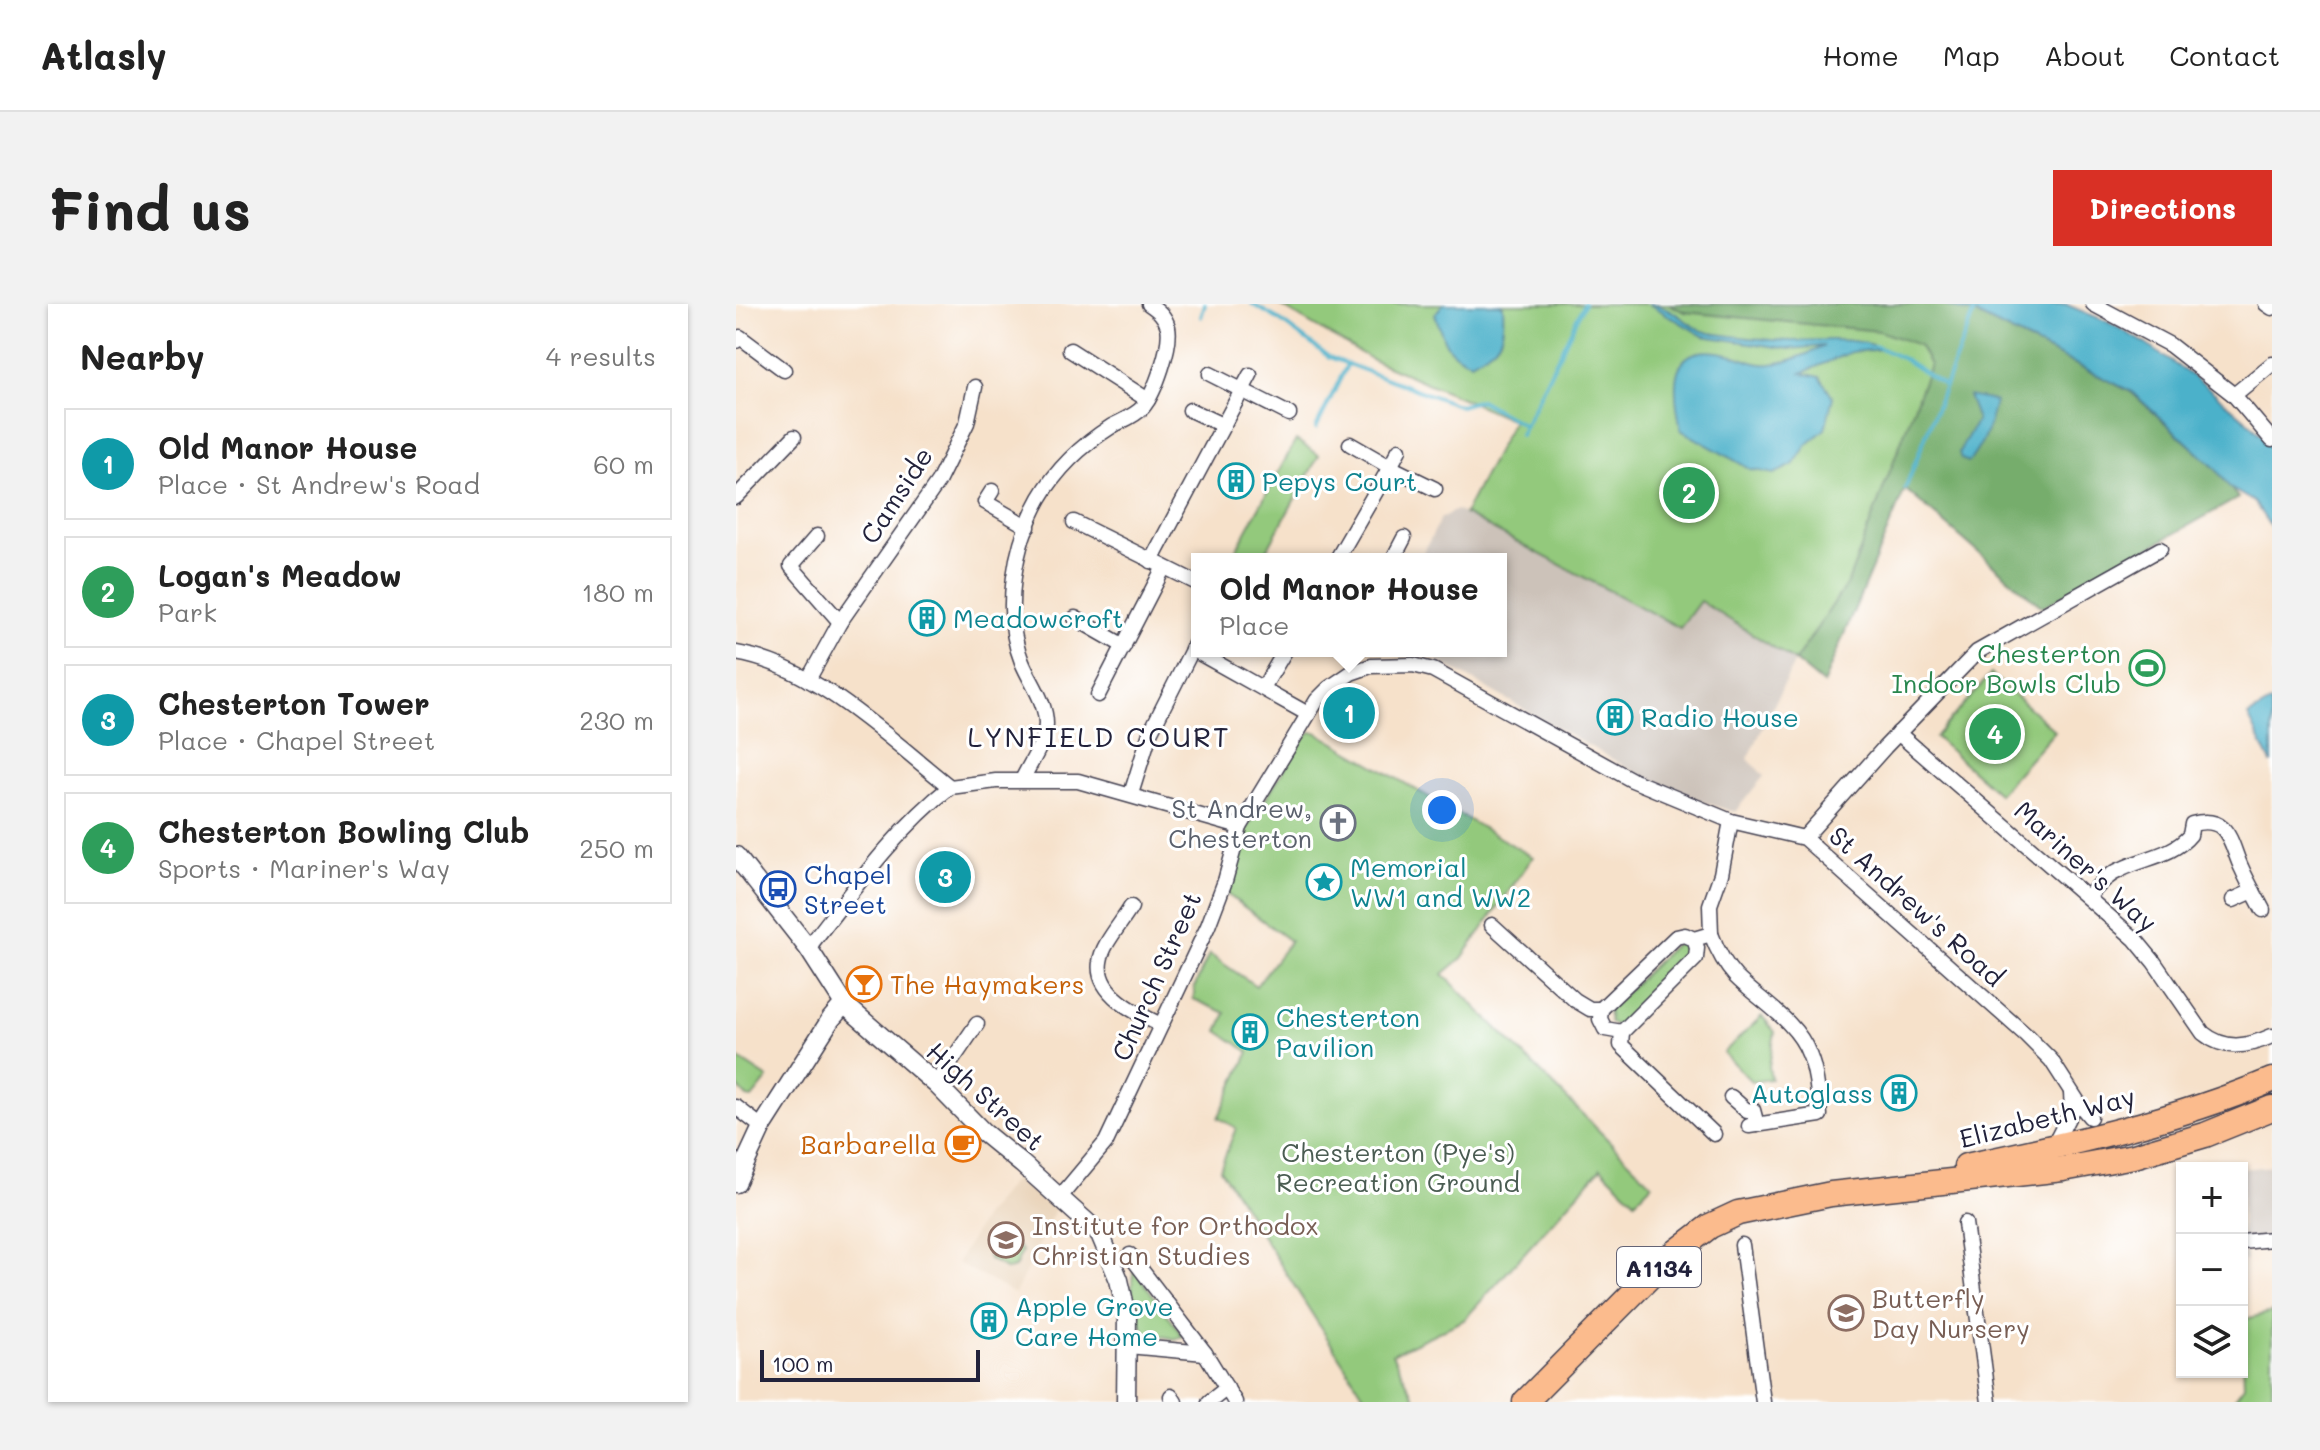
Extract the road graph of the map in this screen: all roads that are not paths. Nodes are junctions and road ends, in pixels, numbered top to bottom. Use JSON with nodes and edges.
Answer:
{"nodes":[{"id":1,"x":1149,"y":304,"type":"edge"},
{"id":2,"x":2093,"y":304,"type":"edge"},
{"id":3,"x":2266,"y":304,"type":"edge"},
{"id":4,"x":2115,"y":308,"type":"edge"},
{"id":5,"x":2272,"y":308,"type":"edge"},
{"id":6,"x":736,"y":341,"type":"edge"},
{"id":7,"x":1070,"y":350,"type":"dead end"},
{"id":8,"x":2272,"y":364,"type":"edge"},
{"id":9,"x":784,"y":370,"type":"dead end"},
{"id":10,"x":1210,"y":374,"type":"dead end"},
{"id":11,"x":1250,"y":375,"type":"dead end"},
{"id":12,"x":975,"y":387,"type":"dead end"},
{"id":13,"x":1241,"y":390,"type":"junction"},
{"id":14,"x":2234,"y":395,"type":"junction"},
{"id":15,"x":1148,"y":400,"type":"junction"},
{"id":16,"x":1190,"y":410,"type":"dead end"},
{"id":17,"x":1289,"y":414,"type":"dead end"},
{"id":18,"x":1222,"y":425,"type":"junction"},
{"id":19,"x":794,"y":437,"type":"dead end"},
{"id":20,"x":2272,"y":440,"type":"edge"},
{"id":21,"x":1350,"y":444,"type":"dead end"},
{"id":22,"x":1399,"y":450,"type":"dead end"},
{"id":23,"x":1390,"y":467,"type":"junction"},
{"id":24,"x":1435,"y":489,"type":"dead end"},
{"id":25,"x":992,"y":491,"type":"dead end"},
{"id":26,"x":736,"y":497,"type":"edge"},
{"id":27,"x":1074,"y":522,"type":"dead end"},
{"id":28,"x":1028,"y":527,"type":"junction"},
{"id":29,"x":817,"y":536,"type":"dead end"},
{"id":30,"x":1404,"y":538,"type":"dead end"},
{"id":31,"x":2160,"y":549,"type":"dead end"},
{"id":32,"x":1340,"y":553,"type":"edge"},
{"id":33,"x":1396,"y":553,"type":"edge"},
{"id":34,"x":1158,"y":564,"type":"junction"},
{"id":35,"x":1191,"y":580,"type":"edge"},
{"id":36,"x":1075,"y":618,"type":"dead end"},
{"id":37,"x":840,"y":622,"type":"junction"},
{"id":38,"x":1124,"y":646,"type":"junction"},
{"id":39,"x":736,"y":653,"type":"edge"},
{"id":40,"x":1191,"y":653,"type":"edge"},
{"id":41,"x":1214,"y":657,"type":"edge"},
{"id":42,"x":1281,"y":657,"type":"edge"},
{"id":43,"x":1370,"y":659,"type":"edge"},
{"id":44,"x":808,"y":680,"type":"junction"},
{"id":45,"x":1263,"y":688,"type":"junction"},
{"id":46,"x":1098,"y":695,"type":"dead end"},
{"id":47,"x":1308,"y":714,"type":"junction"},
{"id":48,"x":1898,"y":733,"type":"junction"},
{"id":49,"x":1022,"y":780,"type":"junction"},
{"id":50,"x":950,"y":787,"type":"junction"},
{"id":51,"x":1131,"y":794,"type":"junction"},
{"id":52,"x":1731,"y":821,"type":"junction"},
{"id":53,"x":1240,"y":827,"type":"junction"},
{"id":54,"x":1804,"y":838,"type":"junction"},
{"id":55,"x":736,"y":856,"type":"edge"},
{"id":56,"x":2253,"y":891,"type":"junction"},
{"id":57,"x":2088,"y":897,"type":"junction"},
{"id":58,"x":2233,"y":900,"type":"dead end"},
{"id":59,"x":1131,"y":907,"type":"dead end"},
{"id":60,"x":2263,"y":910,"type":"dead end"},
{"id":61,"x":1492,"y":925,"type":"dead end"},
{"id":62,"x":1711,"y":934,"type":"junction"},
{"id":63,"x":1694,"y":939,"type":"junction"},
{"id":64,"x":808,"y":948,"type":"junction"},
{"id":65,"x":844,"y":1004,"type":"junction"},
{"id":66,"x":1601,"y":1009,"type":"junction"},
{"id":67,"x":977,"y":1024,"type":"dead end"},
{"id":68,"x":1161,"y":1025,"type":"junction"},
{"id":69,"x":1622,"y":1032,"type":"junction"},
{"id":70,"x":2272,"y":1036,"type":"edge"},
{"id":71,"x":936,"y":1084,"type":"junction"},
{"id":72,"x":2262,"y":1084,"type":"edge"},
{"id":73,"x":2071,"y":1090,"type":"junction"},
{"id":74,"x":1731,"y":1097,"type":"dead end"},
{"id":75,"x":736,"y":1107,"type":"edge"},
{"id":76,"x":2267,"y":1110,"type":"edge"},
{"id":77,"x":2090,"y":1117,"type":"dead end"},
{"id":78,"x":762,"y":1127,"type":"junction"},
{"id":79,"x":1714,"y":1134,"type":"dead end"},
{"id":80,"x":2052,"y":1148,"type":"junction"},
{"id":81,"x":736,"y":1183,"type":"edge"},
{"id":82,"x":1831,"y":1194,"type":"junction"},
{"id":83,"x":1060,"y":1197,"type":"junction"},
{"id":84,"x":1965,"y":1223,"type":"dead end"},
{"id":85,"x":2272,"y":1239,"type":"edge"},
{"id":86,"x":2248,"y":1241,"type":"edge"},
{"id":87,"x":1742,"y":1245,"type":"dead end"},
{"id":88,"x":1130,"y":1255,"type":"dead end"},
{"id":89,"x":1128,"y":1346,"type":"junction"},
{"id":90,"x":1205,"y":1353,"type":"junction"},
{"id":91,"x":1227,"y":1388,"type":"junction"},
{"id":92,"x":1126,"y":1402,"type":"edge"},
{"id":93,"x":1209,"y":1402,"type":"edge"},
{"id":94,"x":1235,"y":1402,"type":"edge"},
{"id":95,"x":1525,"y":1402,"type":"edge"},
{"id":96,"x":1763,"y":1402,"type":"edge"},
{"id":97,"x":1989,"y":1402,"type":"edge"}],
"edges":[{"from":1,"to":15,"type":"street"},
{"from":2,"to":4,"type":"street"},
{"from":3,"to":5,"type":"street"},
{"from":4,"to":14,"type":"street"},
{"from":6,"to":9,"type":"street"},
{"from":7,"to":15,"type":"street"},
{"from":8,"to":14,"type":"street"},
{"from":10,"to":13,"type":"street"},
{"from":11,"to":13,"type":"street"},
{"from":12,"to":37,"type":"street","name":"Camside"},
{"from":13,"to":17,"type":"street"},
{"from":13,"to":18,"type":"street"},
{"from":14,"to":20,"type":"street"},
{"from":15,"to":28,"type":"street"},
{"from":16,"to":18,"type":"street"},
{"from":18,"to":34,"type":"street"},
{"from":19,"to":26,"type":"street"},
{"from":21,"to":23,"type":"street"},
{"from":22,"to":23,"type":"street"},
{"from":23,"to":24,"type":"street"},
{"from":23,"to":32,"type":"street"},
{"from":25,"to":28,"type":"street"},
{"from":27,"to":34,"type":"street"},
{"from":28,"to":49,"type":"street"},
{"from":29,"to":37,"type":"street","name":"Camside"},
{"from":30,"to":33,"type":"street"},
{"from":31,"to":48,"type":"street"},
{"from":34,"to":35,"type":"street"},
{"from":34,"to":38,"type":"street"},
{"from":36,"to":38,"type":"street"},
{"from":37,"to":44,"type":"street","name":"Camside"},
{"from":38,"to":46,"type":"street"},
{"from":39,"to":44,"type":"street"},
{"from":40,"to":51,"type":"street"},
{"from":41,"to":45,"type":"street"},
{"from":42,"to":45,"type":"street"},
{"from":43,"to":47,"type":"street","name":"St Andrew's Road"},
{"from":43,"to":52,"type":"street","name":"St Andrew's Road"},
{"from":44,"to":50,"type":"street"},
{"from":45,"to":47,"type":"street"},
{"from":47,"to":53,"type":"street","name":"St Andrew's Road"},
{"from":48,"to":54,"type":"street"},
{"from":48,"to":57,"type":"street","name":"Mariner's Way"},
{"from":49,"to":50,"type":"street"},
{"from":49,"to":51,"type":"street"},
{"from":50,"to":64,"type":"street"},
{"from":51,"to":53,"type":"street"},
{"from":52,"to":54,"type":"street","name":"St Andrew's Road"},
{"from":52,"to":62,"type":"street"},
{"from":53,"to":68,"type":"street","name":"Church Street"},
{"from":54,"to":73,"type":"street","name":"St Andrew's Road"},
{"from":55,"to":64,"type":"street","name":"High Street"},
{"from":56,"to":57,"type":"street"},
{"from":56,"to":58,"type":"street"},
{"from":56,"to":60,"type":"street"},
{"from":57,"to":70,"type":"street","name":"Mariner's Way"},
{"from":59,"to":68,"type":"street"},
{"from":61,"to":66,"type":"street"},
{"from":62,"to":63,"type":"street"},
{"from":62,"to":74,"type":"street"},
{"from":63,"to":66,"type":"street"},
{"from":63,"to":69,"type":"street"},
{"from":64,"to":65,"type":"street","name":"High Street"},
{"from":65,"to":71,"type":"street","name":"High Street"},
{"from":65,"to":78,"type":"street"},
{"from":66,"to":69,"type":"street"},
{"from":67,"to":71,"type":"street"},
{"from":68,"to":83,"type":"street","name":"Church Street"},
{"from":69,"to":79,"type":"street"},
{"from":71,"to":83,"type":"street","name":"High Street"},
{"from":72,"to":80,"type":"main road","name":"Elizabeth Way","number":"A1134"},
{"from":73,"to":77,"type":"street","name":"St Andrew's Road"},
{"from":73,"to":80,"type":"street"},
{"from":75,"to":78,"type":"street"},
{"from":76,"to":82,"type":"main road","name":"Elizabeth Way","number":"A1134"},
{"from":78,"to":81,"type":"street"},
{"from":80,"to":82,"type":"main road","name":"Elizabeth Way","number":"A1134"},
{"from":82,"to":95,"type":"main road","name":"Elizabeth Way","number":"A1134"},
{"from":83,"to":89,"type":"street","name":"High Street"},
{"from":84,"to":97,"type":"street"},
{"from":85,"to":86,"type":"street"},
{"from":87,"to":96,"type":"street"},
{"from":88,"to":90,"type":"street"},
{"from":89,"to":90,"type":"street"},
{"from":89,"to":92,"type":"street","name":"High Street"},
{"from":90,"to":91,"type":"street"},
{"from":91,"to":93,"type":"street"},
{"from":91,"to":94,"type":"street"}]}
